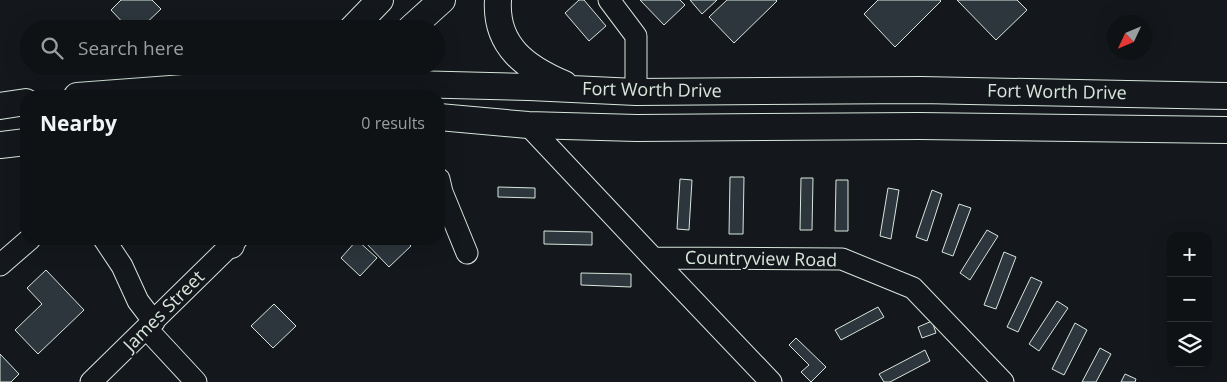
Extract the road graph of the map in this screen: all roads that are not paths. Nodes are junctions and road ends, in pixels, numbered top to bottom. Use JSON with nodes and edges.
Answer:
{"nodes":[{"id":1,"x":380,"y":0,"type":"edge"},
{"id":2,"x":442,"y":0,"type":"edge"},
{"id":3,"x":498,"y":0,"type":"edge"},
{"id":4,"x":609,"y":0,"type":"edge"},
{"id":5,"x":361,"y":20,"type":"edge"},
{"id":6,"x":420,"y":20,"type":"edge"},
{"id":7,"x":344,"y":75,"type":"edge"},
{"id":8,"x":331,"y":82,"type":"edge"},
{"id":9,"x":576,"y":89,"type":"junction"},
{"id":10,"x":157,"y":90,"type":"edge"},
{"id":11,"x":636,"y":92,"type":"junction"},
{"id":12,"x":1227,"y":96,"type":"edge"},
{"id":13,"x":20,"y":103,"type":"edge"},
{"id":14,"x":0,"y":106,"type":"edge"},
{"id":15,"x":445,"y":118,"type":"edge"},
{"id":16,"x":528,"y":125,"type":"junction"},
{"id":17,"x":1227,"y":130,"type":"edge"},
{"id":18,"x":20,"y":143,"type":"edge"},
{"id":19,"x":0,"y":146,"type":"edge"},
{"id":20,"x":445,"y":199,"type":"edge"},
{"id":21,"x":23,"y":245,"type":"edge"},
{"id":22,"x":108,"y":245,"type":"edge"},
{"id":23,"x":229,"y":245,"type":"edge"},
{"id":24,"x":467,"y":253,"type":"dead end"},
{"id":25,"x":652,"y":258,"type":"junction"},
{"id":26,"x":0,"y":265,"type":"edge"},
{"id":27,"x":150,"y":325,"type":"junction"},
{"id":28,"x":91,"y":382,"type":"edge"},
{"id":29,"x":196,"y":382,"type":"edge"},
{"id":30,"x":771,"y":382,"type":"edge"},
{"id":31,"x":1003,"y":382,"type":"edge"}],
"edges":[{"from":1,"to":5,"type":"main road"},
{"from":2,"to":6,"type":"main road"},
{"from":3,"to":9,"type":"main road"},
{"from":4,"to":11,"type":"street"},
{"from":7,"to":8,"type":"main road"},
{"from":8,"to":9,"type":"main road","name":"Fort Worth Drive"},
{"from":8,"to":10,"type":"main road","name":"Fort Worth Drive"},
{"from":9,"to":11,"type":"main road","name":"Fort Worth Drive"},
{"from":11,"to":12,"type":"main road","name":"Fort Worth Drive"},
{"from":13,"to":14,"type":"main road"},
{"from":15,"to":16,"type":"main road","name":"Fort Worth Drive"},
{"from":16,"to":17,"type":"main road","name":"Fort Worth Drive"},
{"from":16,"to":25,"type":"street","name":"Countryview Road"},
{"from":18,"to":19,"type":"main road"},
{"from":20,"to":24,"type":"street"},
{"from":21,"to":26,"type":"street"},
{"from":22,"to":27,"type":"street"},
{"from":23,"to":27,"type":"street","name":"James Street"},
{"from":25,"to":30,"type":"street","name":"Countryview Road"},
{"from":25,"to":31,"type":"street","name":"Countryview Road"},
{"from":27,"to":28,"type":"street","name":"James Street"},
{"from":27,"to":29,"type":"street"}]}
